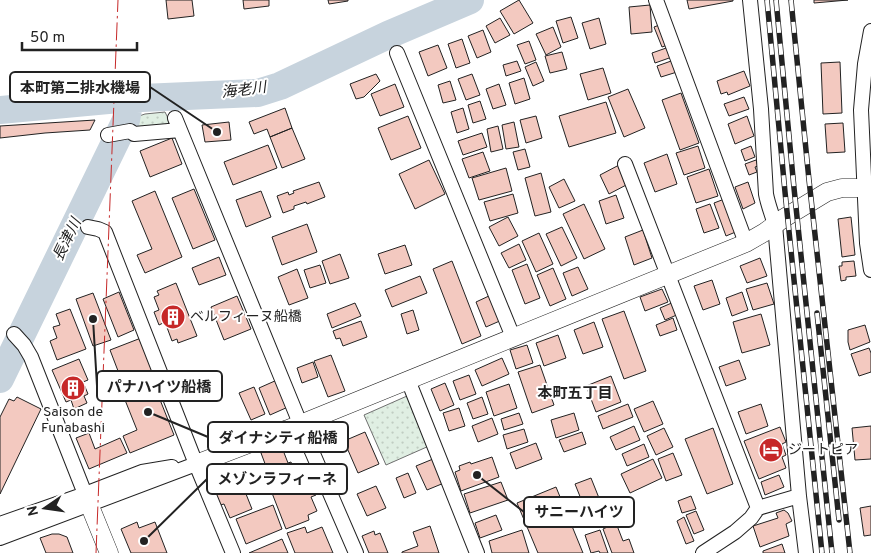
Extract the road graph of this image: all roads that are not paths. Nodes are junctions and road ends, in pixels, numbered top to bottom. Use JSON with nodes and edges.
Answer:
{"nodes":[{"id":1,"x":656,"y":0,"type":"edge"},
{"id":2,"x":750,"y":0,"type":"edge"},
{"id":3,"x":871,"y":32,"type":"edge"},
{"id":4,"x":397,"y":53,"type":"dead end"},
{"id":5,"x":110,"y":134,"type":"dead end"},
{"id":6,"x":625,"y":164,"type":"dead end"},
{"id":7,"x":864,"y":188,"type":"junction"},
{"id":8,"x":775,"y":225,"type":"junction"},
{"id":9,"x":88,"y":227,"type":"dead end"},
{"id":10,"x":746,"y":242,"type":"junction"},
{"id":11,"x":869,"y":243,"type":"edge"},
{"id":12,"x":871,"y":270,"type":"edge"},
{"id":13,"x":668,"y":274,"type":"junction"},
{"id":14,"x":14,"y":334,"type":"dead end"},
{"id":15,"x":513,"y":337,"type":"junction"},
{"id":16,"x":408,"y":380,"type":"junction"},
{"id":17,"x":300,"y":424,"type":"junction"},
{"id":18,"x":196,"y":464,"type":"junction"},
{"id":19,"x":799,"y":496,"type":"junction"},
{"id":20,"x":87,"y":499,"type":"junction"},
{"id":21,"x":758,"y":508,"type":"junction"},
{"id":22,"x":0,"y":524,"type":"edge"},
{"id":23,"x":0,"y":538,"type":"edge"},
{"id":24,"x":711,"y":551,"type":"edge"},
{"id":25,"x":109,"y":553,"type":"edge"},
{"id":26,"x":232,"y":553,"type":"edge"},
{"id":27,"x":356,"y":553,"type":"edge"},
{"id":28,"x":477,"y":553,"type":"edge"},
{"id":29,"x":806,"y":553,"type":"edge"}],
"edges":[{"from":1,"to":10,"type":"street"},
{"from":2,"to":8,"type":"street"},
{"from":3,"to":7,"type":"street"},
{"from":4,"to":15,"type":"street"},
{"from":5,"to":17,"type":"street"},
{"from":6,"to":13,"type":"street"},
{"from":7,"to":8,"type":"street"},
{"from":7,"to":11,"type":"street"},
{"from":8,"to":10,"type":"street"},
{"from":8,"to":19,"type":"street"},
{"from":9,"to":18,"type":"street"},
{"from":10,"to":13,"type":"street"},
{"from":11,"to":12,"type":"street"},
{"from":13,"to":15,"type":"street"},
{"from":13,"to":21,"type":"street"},
{"from":14,"to":20,"type":"street"},
{"from":15,"to":16,"type":"street"},
{"from":16,"to":17,"type":"street"},
{"from":16,"to":28,"type":"street"},
{"from":17,"to":18,"type":"street"},
{"from":17,"to":27,"type":"street"},
{"from":18,"to":20,"type":"street"},
{"from":18,"to":26,"type":"street"},
{"from":19,"to":21,"type":"street"},
{"from":19,"to":29,"type":"street"},
{"from":20,"to":22,"type":"street"},
{"from":20,"to":23,"type":"street"},
{"from":20,"to":25,"type":"street"},
{"from":21,"to":24,"type":"street"}]}
